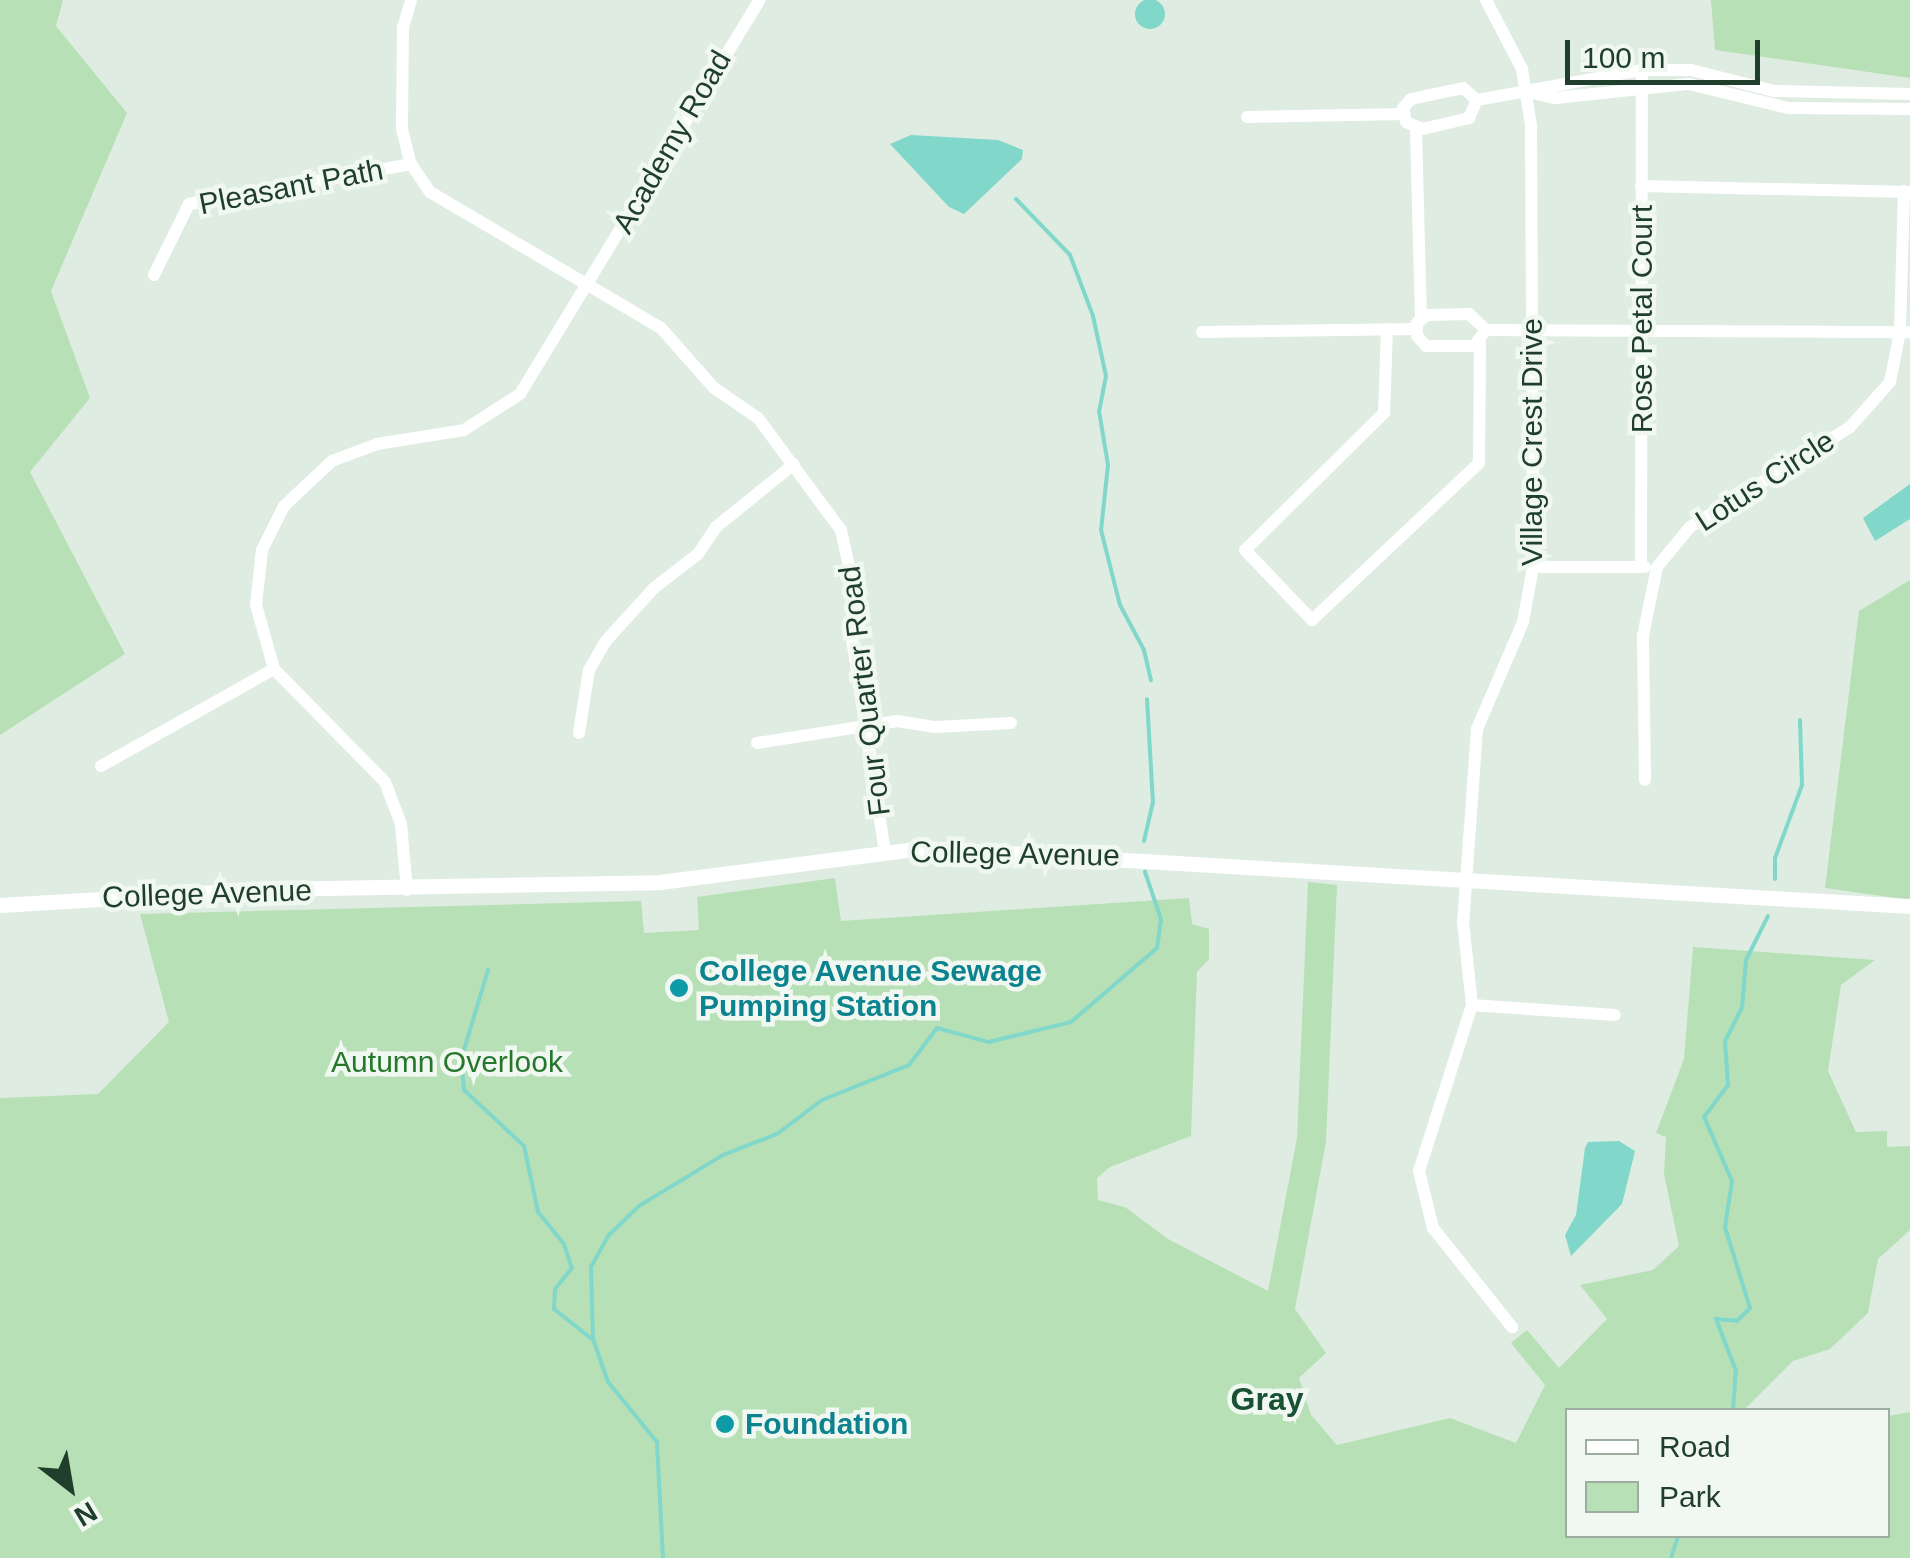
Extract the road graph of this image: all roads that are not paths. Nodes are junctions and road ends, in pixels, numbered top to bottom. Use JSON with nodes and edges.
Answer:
{"nodes":[{"id":1,"x":412,"y":0,"type":"edge"},
{"id":2,"x":760,"y":0,"type":"edge"},
{"id":3,"x":1486,"y":0,"type":"edge"},
{"id":4,"x":1642,"y":70,"type":"junction"},
{"id":5,"x":1642,"y":86,"type":"junction"},
{"id":6,"x":1527,"y":92,"type":"junction"},
{"id":7,"x":1910,"y":94,"type":"edge"},
{"id":8,"x":1477,"y":100,"type":"junction"},
{"id":9,"x":1910,"y":108,"type":"edge"},
{"id":10,"x":1404,"y":114,"type":"junction"},
{"id":11,"x":1247,"y":117,"type":"dead end"},
{"id":12,"x":1416,"y":128,"type":"junction"},
{"id":13,"x":411,"y":164,"type":"junction"},
{"id":14,"x":1641,"y":186,"type":"junction"},
{"id":15,"x":1907,"y":192,"type":"edge"},
{"id":16,"x":154,"y":276,"type":"dead end"},
{"id":17,"x":588,"y":286,"type":"junction"},
{"id":18,"x":1418,"y":324,"type":"junction"},
{"id":19,"x":1387,"y":329,"type":"junction"},
{"id":20,"x":1532,"y":329,"type":"junction"},
{"id":21,"x":1642,"y":329,"type":"junction"},
{"id":22,"x":1202,"y":332,"type":"dead end"},
{"id":23,"x":1905,"y":332,"type":"edge"},
{"id":24,"x":1483,"y":336,"type":"junction"},
{"id":25,"x":794,"y":464,"type":"junction"},
{"id":26,"x":1534,"y":567,"type":"junction"},
{"id":27,"x":1641,"y":567,"type":"junction"},
{"id":28,"x":1657,"y":567,"type":"junction"},
{"id":29,"x":274,"y":669,"type":"junction"},
{"id":30,"x":1012,"y":723,"type":"dead end"},
{"id":31,"x":865,"y":726,"type":"junction"},
{"id":32,"x":579,"y":733,"type":"dead end"},
{"id":33,"x":757,"y":743,"type":"dead end"},
{"id":34,"x":101,"y":766,"type":"dead end"},
{"id":35,"x":1645,"y":780,"type":"dead end"},
{"id":36,"x":884,"y":852,"type":"junction"},
{"id":37,"x":1465,"y":882,"type":"junction"},
{"id":38,"x":408,"y":890,"type":"junction"},
{"id":39,"x":0,"y":905,"type":"edge"},
{"id":40,"x":1910,"y":906,"type":"edge"},
{"id":41,"x":1472,"y":1005,"type":"junction"},
{"id":42,"x":1615,"y":1016,"type":"dead end"},
{"id":43,"x":1512,"y":1327,"type":"dead end"}],
"edges":[{"from":1,"to":13,"type":"street"},
{"from":2,"to":17,"type":"street","name":"Academy Road"},
{"from":3,"to":6,"type":"street","name":"Village Crest Drive"},
{"from":4,"to":5,"type":"street","name":"Rose Petal Court"},
{"from":4,"to":6,"type":"street"},
{"from":4,"to":7,"type":"street"},
{"from":5,"to":6,"type":"street"},
{"from":5,"to":9,"type":"street"},
{"from":5,"to":14,"type":"street","name":"Rose Petal Court"},
{"from":6,"to":8,"type":"street"},
{"from":6,"to":20,"type":"street","name":"Village Crest Drive"},
{"from":8,"to":10,"type":"street"},
{"from":8,"to":12,"type":"street"},
{"from":10,"to":11,"type":"street"},
{"from":10,"to":12,"type":"street"},
{"from":12,"to":18,"type":"street"},
{"from":13,"to":16,"type":"street","name":"Pleasant Path"},
{"from":13,"to":17,"type":"street","name":"Four Quarter Road"},
{"from":14,"to":15,"type":"street"},
{"from":14,"to":21,"type":"street","name":"Rose Petal Court"},
{"from":15,"to":23,"type":"street","name":"Lotus Circle"},
{"from":17,"to":25,"type":"street","name":"Four Quarter Road"},
{"from":17,"to":29,"type":"street","name":"Academy Road"},
{"from":18,"to":19,"type":"street"},
{"from":18,"to":24,"type":"street"},
{"from":18,"to":24,"type":"street"},
{"from":19,"to":22,"type":"street"},
{"from":19,"to":24,"type":"street"},
{"from":20,"to":21,"type":"street"},
{"from":20,"to":24,"type":"street"},
{"from":20,"to":26,"type":"street","name":"Village Crest Drive"},
{"from":21,"to":23,"type":"street"},
{"from":21,"to":27,"type":"street","name":"Rose Petal Court"},
{"from":23,"to":28,"type":"street","name":"Lotus Circle"},
{"from":25,"to":31,"type":"street","name":"Four Quarter Road"},
{"from":25,"to":32,"type":"street"},
{"from":26,"to":27,"type":"street"},
{"from":26,"to":37,"type":"street","name":"Village Crest Drive"},
{"from":27,"to":28,"type":"street"},
{"from":28,"to":35,"type":"street"},
{"from":29,"to":34,"type":"street"},
{"from":29,"to":38,"type":"street"},
{"from":30,"to":31,"type":"street"},
{"from":31,"to":33,"type":"street"},
{"from":31,"to":36,"type":"street","name":"Four Quarter Road"},
{"from":36,"to":37,"type":"street","name":"College Avenue"},
{"from":36,"to":38,"type":"street","name":"College Avenue"},
{"from":37,"to":40,"type":"street","name":"College Avenue"},
{"from":37,"to":41,"type":"street","name":"Village Crest Drive"},
{"from":38,"to":39,"type":"street","name":"College Avenue"},
{"from":41,"to":42,"type":"street"},
{"from":41,"to":43,"type":"street"}]}
